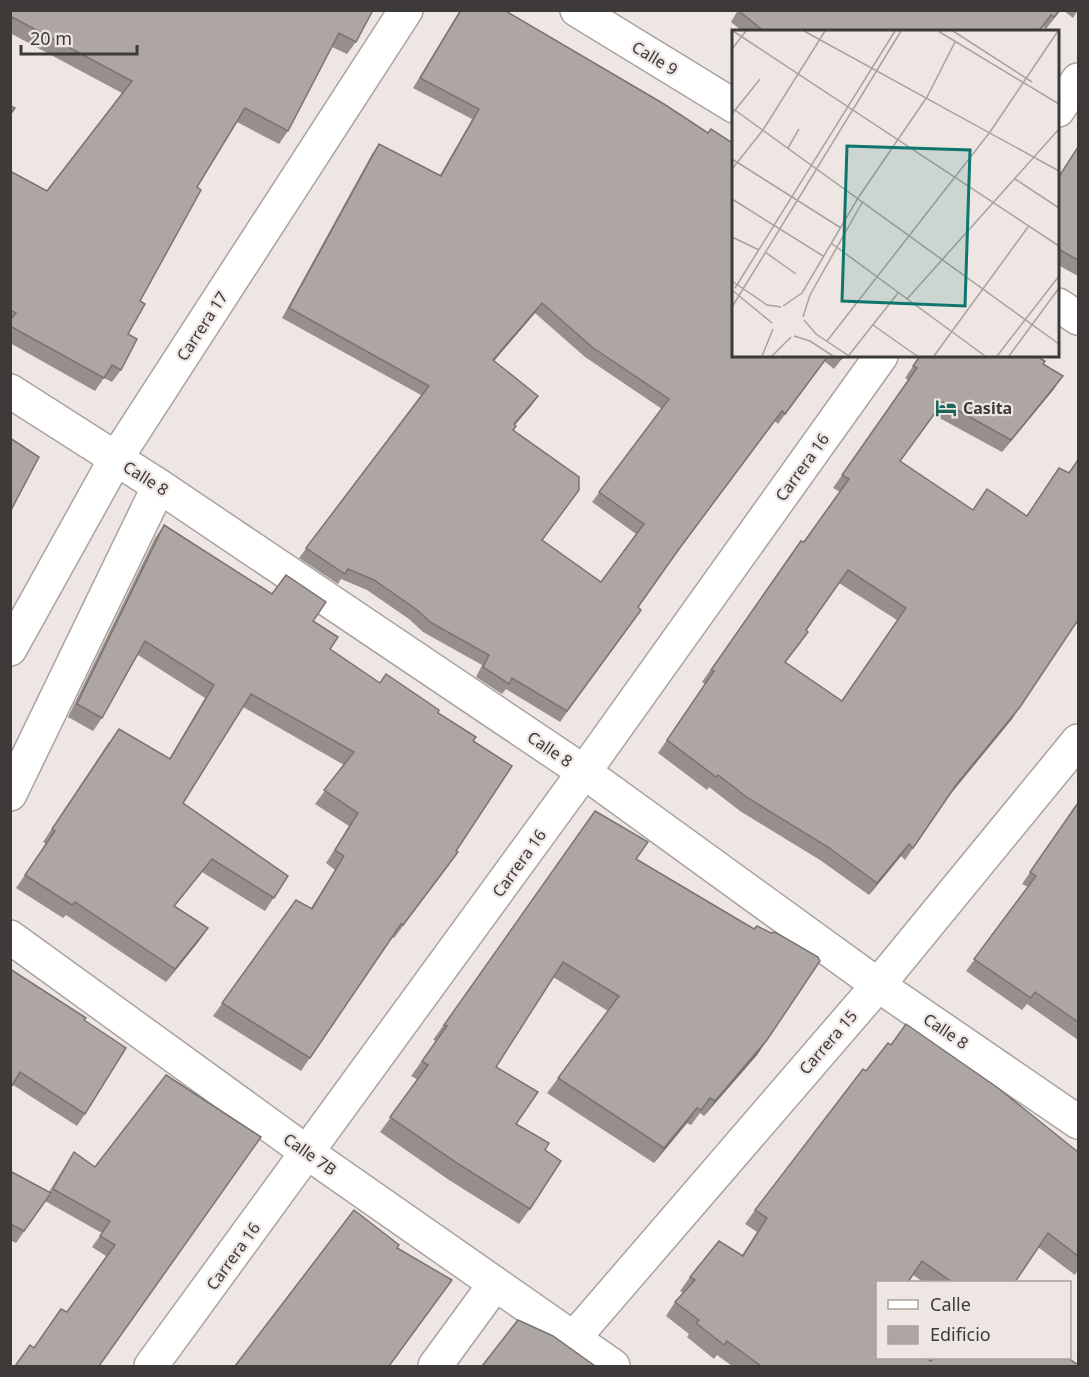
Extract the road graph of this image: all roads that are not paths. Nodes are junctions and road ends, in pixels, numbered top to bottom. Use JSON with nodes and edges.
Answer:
{"nodes":[{"id":1,"x":406,"y":10,"type":"edge"},
{"id":2,"x":577,"y":10,"type":"edge"},
{"id":3,"x":1078,"y":80,"type":"edge"},
{"id":4,"x":732,"y":105,"type":"edge"},
{"id":5,"x":1059,"y":108,"type":"edge"},
{"id":6,"x":1059,"y":306,"type":"edge"},
{"id":7,"x":1078,"y":318,"type":"edge"},
{"id":8,"x":880,"y":357,"type":"edge"},
{"id":9,"x":10,"y":391,"type":"edge"},
{"id":10,"x":115,"y":460,"type":"junction"},
{"id":11,"x":159,"y":486,"type":"junction"},
{"id":12,"x":10,"y":649,"type":"edge"},
{"id":13,"x":1078,"y":741,"type":"edge"},
{"id":14,"x":584,"y":772,"type":"junction"},
{"id":15,"x":10,"y":794,"type":"edge"},
{"id":16,"x":10,"y":938,"type":"edge"},
{"id":17,"x":878,"y":985,"type":"junction"},
{"id":18,"x":1078,"y":1122,"type":"edge"},
{"id":19,"x":308,"y":1154,"type":"junction"},
{"id":20,"x":495,"y":1284,"type":"junction"},
{"id":21,"x":573,"y":1339,"type":"junction"},
{"id":22,"x":152,"y":1366,"type":"edge"},
{"id":23,"x":435,"y":1366,"type":"edge"},
{"id":24,"x":613,"y":1366,"type":"edge"}],
"edges":[{"from":1,"to":10,"type":"street","name":"Carrera 17"},
{"from":2,"to":4,"type":"street","name":"Calle 9"},
{"from":3,"to":5,"type":"street"},
{"from":6,"to":7,"type":"street"},
{"from":8,"to":14,"type":"street","name":"Carrera 16"},
{"from":9,"to":10,"type":"street","name":"Calle 8"},
{"from":10,"to":11,"type":"street","name":"Calle 8"},
{"from":10,"to":12,"type":"street","name":"Carrera 17"},
{"from":11,"to":14,"type":"street","name":"Calle 8"},
{"from":11,"to":15,"type":"street"},
{"from":13,"to":17,"type":"street","name":"Carrera 15"},
{"from":14,"to":17,"type":"street","name":"Calle 8"},
{"from":14,"to":19,"type":"street","name":"Carrera 16"},
{"from":16,"to":19,"type":"street","name":"Calle 7B"},
{"from":17,"to":18,"type":"street","name":"Calle 8"},
{"from":17,"to":21,"type":"street","name":"Carrera 15"},
{"from":19,"to":20,"type":"street","name":"Calle 7B"},
{"from":19,"to":22,"type":"street","name":"Carrera 16"},
{"from":20,"to":21,"type":"street","name":"Calle 7B"},
{"from":20,"to":23,"type":"street"},
{"from":21,"to":24,"type":"street","name":"Calle 7B"}]}
